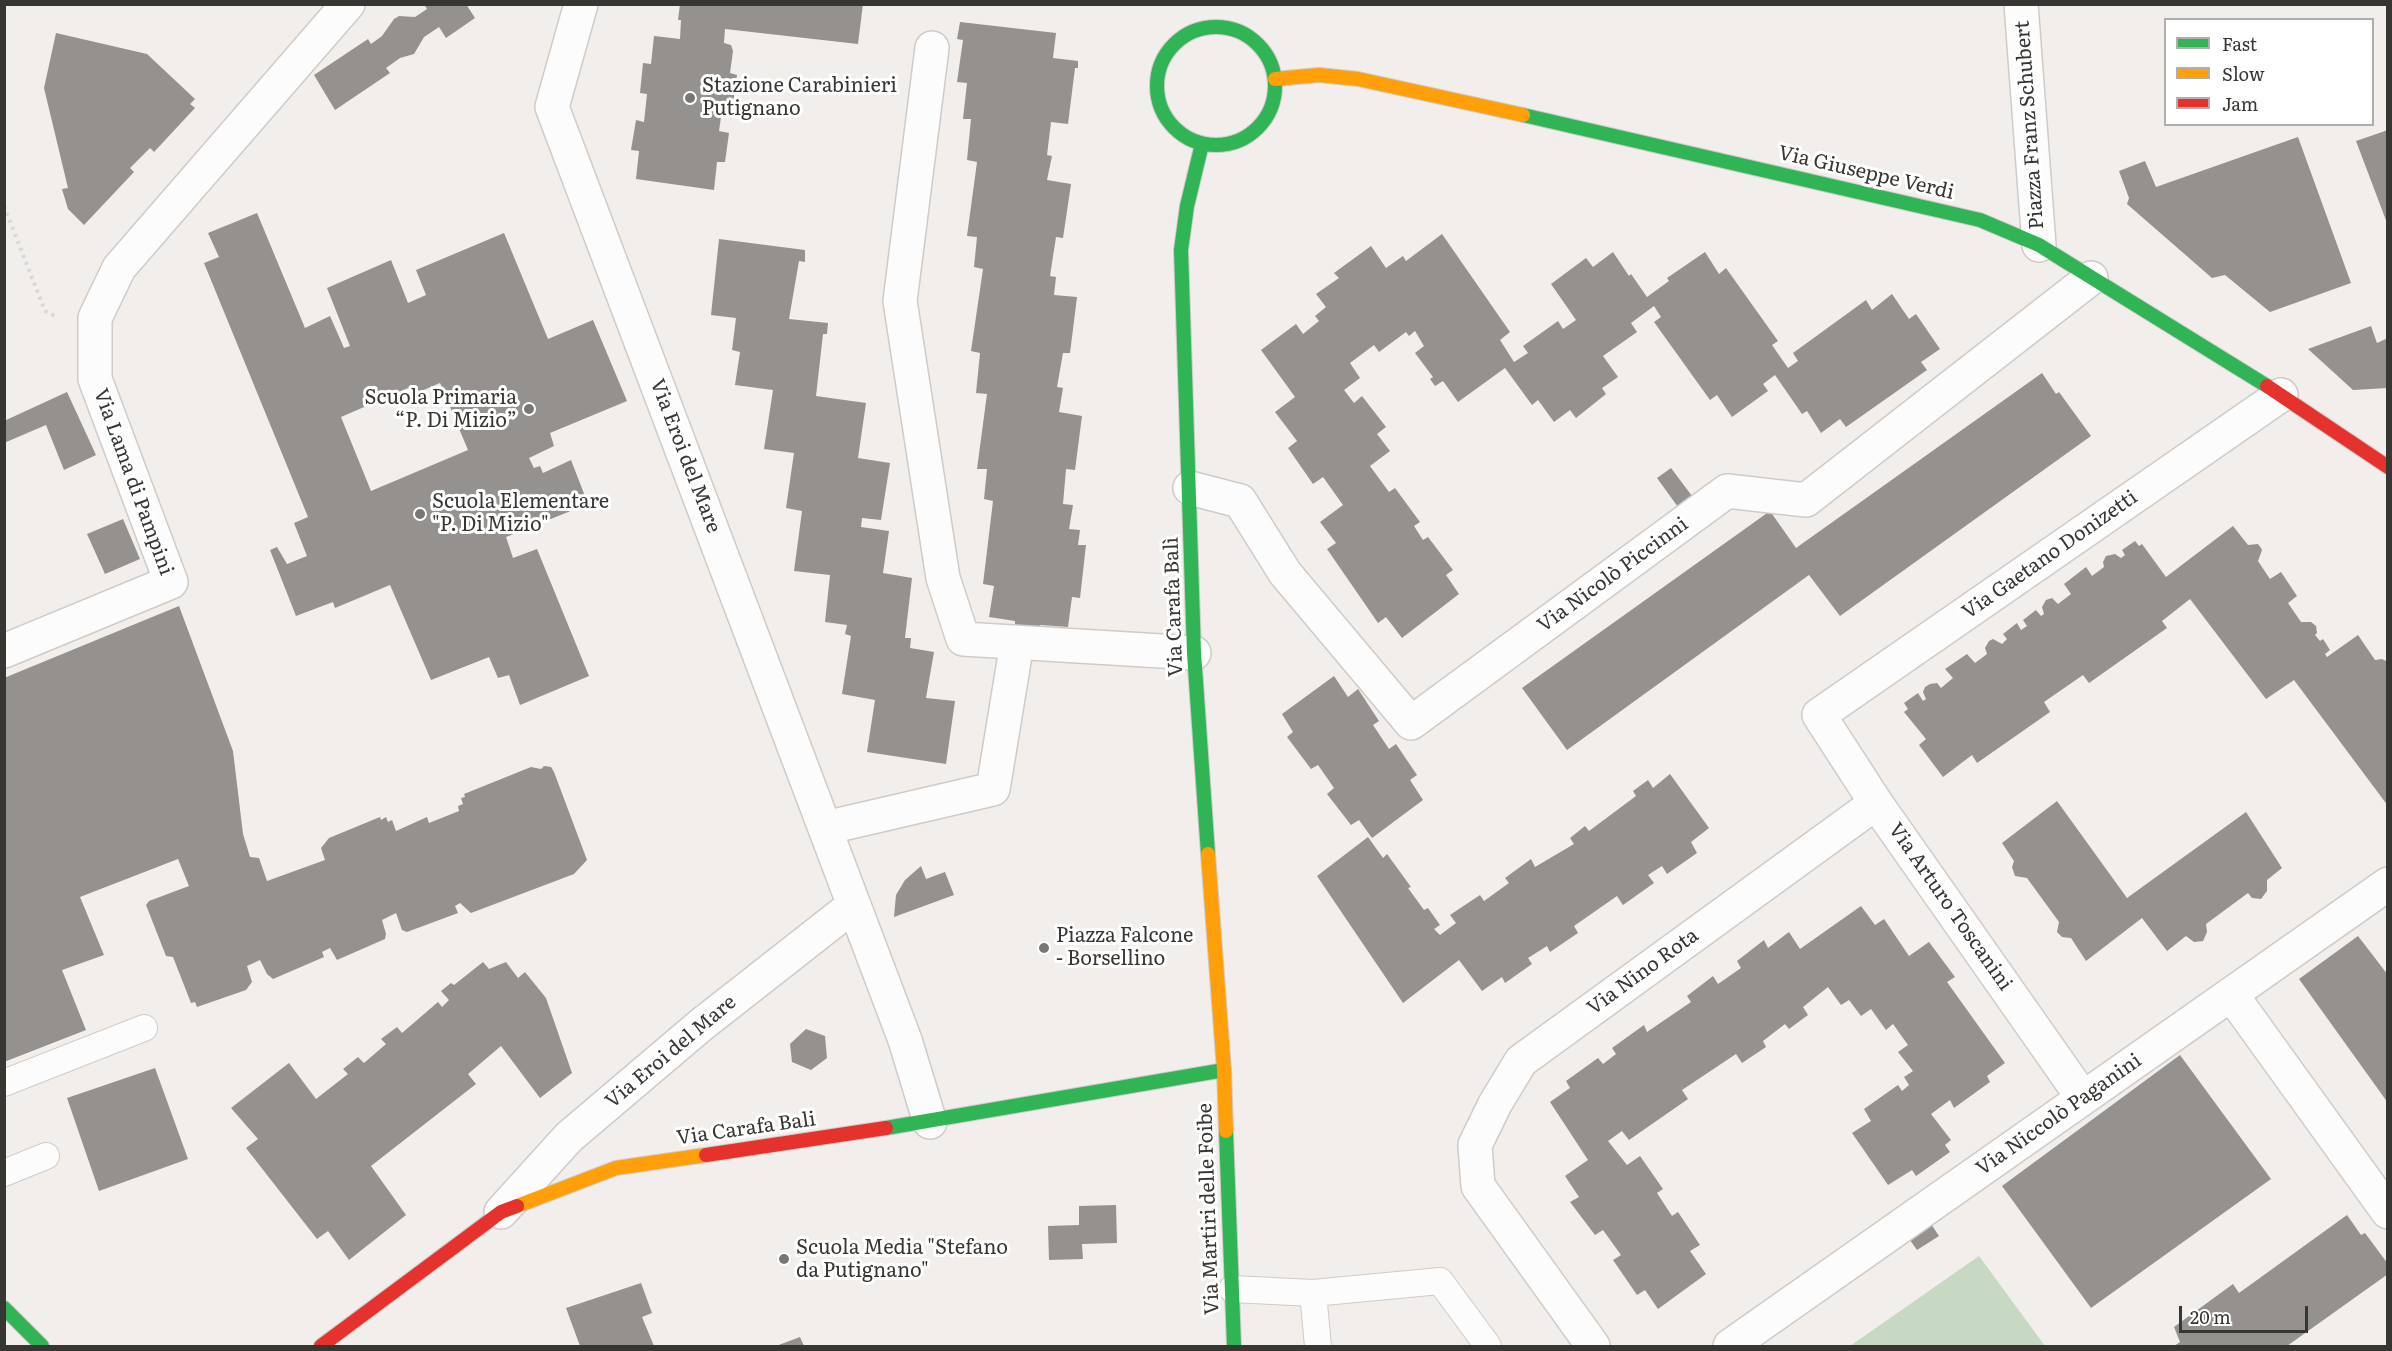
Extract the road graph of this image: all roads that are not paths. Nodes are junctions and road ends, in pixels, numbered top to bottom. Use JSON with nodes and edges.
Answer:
{"nodes":[{"id":1,"x":348,"y":4,"type":"edge"},
{"id":2,"x":581,"y":4,"type":"edge"},
{"id":3,"x":2021,"y":4,"type":"edge"},
{"id":4,"x":932,"y":48,"type":"dead end"},
{"id":5,"x":1275,"y":79,"type":"junction"},
{"id":6,"x":1202,"y":144,"type":"junction"},
{"id":7,"x":2039,"y":245,"type":"junction"},
{"id":8,"x":2091,"y":278,"type":"junction"},
{"id":9,"x":2281,"y":394,"type":"junction"},
{"id":10,"x":2388,"y":467,"type":"edge"},
{"id":11,"x":1190,"y":488,"type":"junction"},
{"id":12,"x":1017,"y":643,"type":"junction"},
{"id":13,"x":4,"y":651,"type":"edge"},
{"id":14,"x":1194,"y":653,"type":"junction"},
{"id":15,"x":1819,"y":715,"type":"joint"},
{"id":16,"x":1876,"y":802,"type":"junction"},
{"id":17,"x":825,"y":828,"type":"junction"},
{"id":18,"x":2388,"y":884,"type":"edge"},
{"id":19,"x":854,"y":905,"type":"junction"},
{"id":20,"x":2231,"y":994,"type":"junction"},
{"id":21,"x":144,"y":1028,"type":"dead end"},
{"id":22,"x":1224,"y":1070,"type":"junction"},
{"id":23,"x":4,"y":1083,"type":"edge"},
{"id":24,"x":2083,"y":1098,"type":"junction"},
{"id":25,"x":930,"y":1122,"type":"junction"},
{"id":26,"x":46,"y":1156,"type":"dead end"},
{"id":27,"x":4,"y":1173,"type":"edge"},
{"id":28,"x":501,"y":1212,"type":"junction"},
{"id":29,"x":2388,"y":1212,"type":"edge"},
{"id":30,"x":1232,"y":1289,"type":"junction"},
{"id":31,"x":1313,"y":1293,"type":"junction"},
{"id":32,"x":4,"y":1308,"type":"edge"},
{"id":33,"x":42,"y":1347,"type":"edge"},
{"id":34,"x":321,"y":1347,"type":"edge"},
{"id":35,"x":1233,"y":1347,"type":"edge"},
{"id":36,"x":1318,"y":1347,"type":"edge"},
{"id":37,"x":1488,"y":1347,"type":"edge"},
{"id":38,"x":1593,"y":1347,"type":"edge"},
{"id":39,"x":1730,"y":1347,"type":"edge"}],
"edges":[{"from":1,"to":13,"type":"street","name":"Via Lama di Pampini"},
{"from":2,"to":17,"type":"street","name":"Via Eroi del Mare"},
{"from":3,"to":7,"type":"street","name":"Piazza Franz Schubert"},
{"from":4,"to":12,"type":"street"},
{"from":5,"to":6,"type":"main road"},
{"from":5,"to":6,"type":"main road"},
{"from":5,"to":7,"type":"main road","name":"Via Giuseppe Verdi"},
{"from":6,"to":11,"type":"main road","name":"Via Carafa Balì"},
{"from":7,"to":8,"type":"main road","name":"Via Giuseppe Verdi"},
{"from":8,"to":9,"type":"main road","name":"Via Giuseppe Verdi"},
{"from":8,"to":11,"type":"street","name":"Via Nicolò Piccinni"},
{"from":9,"to":10,"type":"main road","name":"Via Giuseppe Verdi"},
{"from":9,"to":15,"type":"street","name":"Via Gaetano Donizetti"},
{"from":11,"to":14,"type":"main road","name":"Via Carafa Balì"},
{"from":12,"to":14,"type":"street"},
{"from":12,"to":17,"type":"street"},
{"from":14,"to":22,"type":"main road","name":"Via Carafa Balì"},
{"from":15,"to":16,"type":"street","name":"Via Arturo Toscanini"},
{"from":16,"to":24,"type":"street","name":"Via Arturo Toscanini"},
{"from":16,"to":38,"type":"street","name":"Via Nino Rota"},
{"from":17,"to":19,"type":"street","name":"Via Eroi del Mare"},
{"from":18,"to":20,"type":"street","name":"Via Niccolò Paganini"},
{"from":19,"to":25,"type":"street","name":"Via Eroi del Mare"},
{"from":19,"to":28,"type":"street","name":"Via Eroi del Mare"},
{"from":20,"to":24,"type":"street","name":"Via Niccolò Paganini"},
{"from":20,"to":29,"type":"street"},
{"from":21,"to":23,"type":"lane"},
{"from":22,"to":25,"type":"main road","name":"Via Carafa Bali"},
{"from":22,"to":30,"type":"main road","name":"Via Martiri delle Foibe"},
{"from":24,"to":39,"type":"street","name":"Via Niccolò Paganini"},
{"from":25,"to":28,"type":"main road","name":"Via Carafa Bali"},
{"from":26,"to":27,"type":"lane"},
{"from":28,"to":34,"type":"main road","name":"Via Carafa Bali"},
{"from":30,"to":31,"type":"lane"},
{"from":30,"to":35,"type":"main road","name":"Via Martiri delle Foibe"},
{"from":31,"to":36,"type":"lane"},
{"from":31,"to":37,"type":"lane"},
{"from":32,"to":33,"type":"main road"}]}
